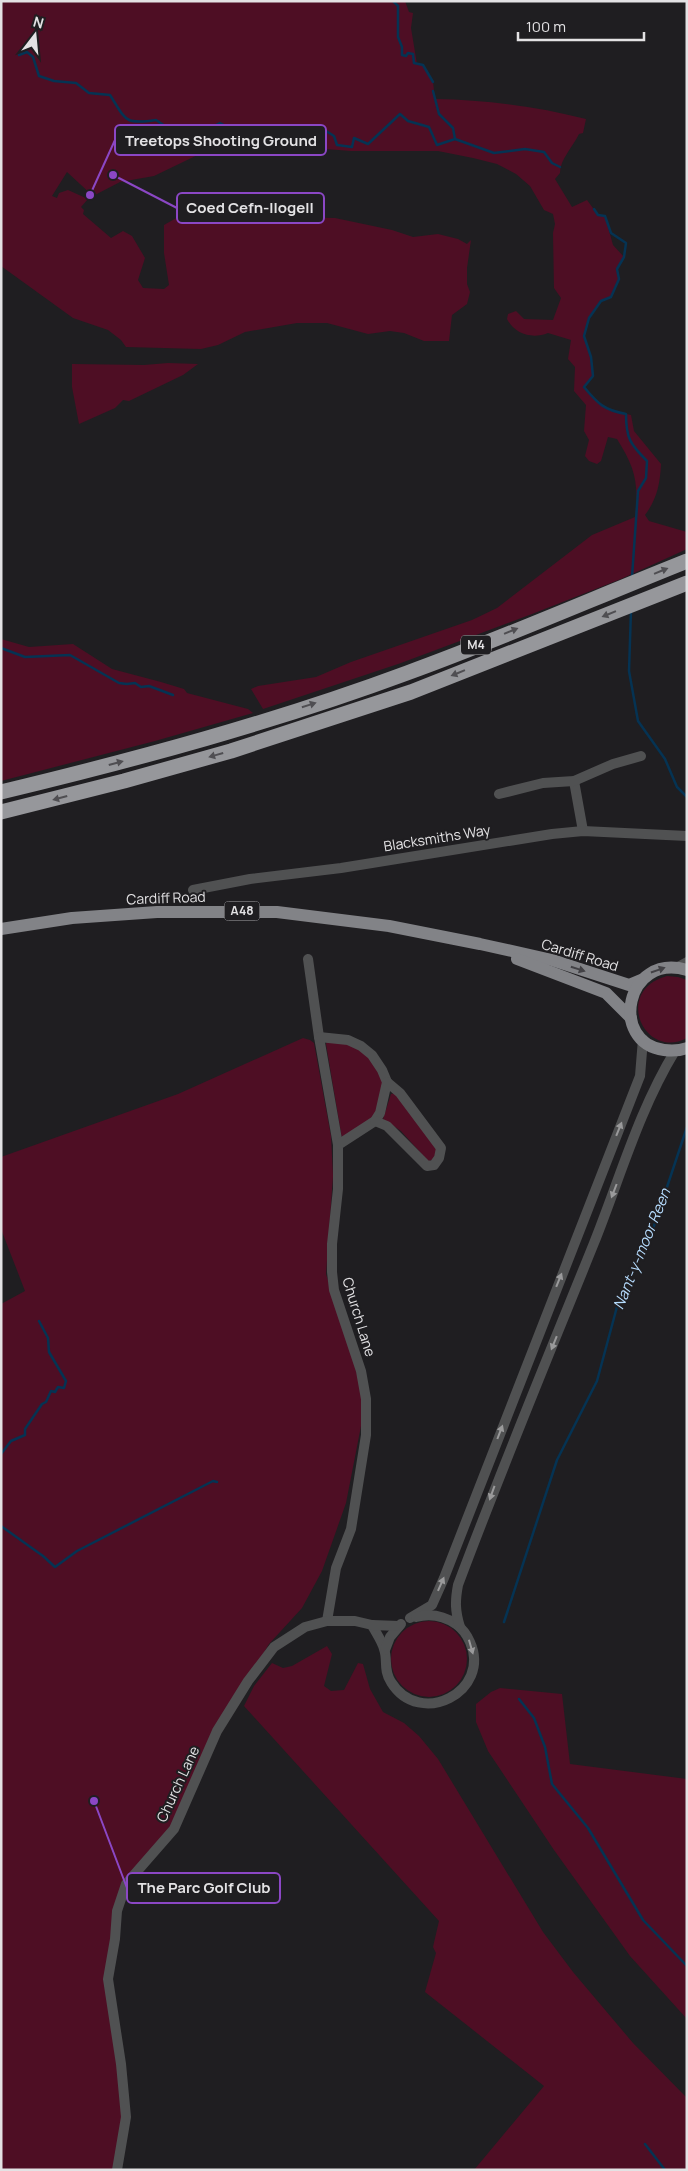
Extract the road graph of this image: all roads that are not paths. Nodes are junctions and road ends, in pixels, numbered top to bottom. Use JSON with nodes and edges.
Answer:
{"nodes":[{"id":1,"x":687,"y":561,"type":"edge"},
{"id":2,"x":687,"y":583,"type":"edge"},
{"id":3,"x":641,"y":756,"type":"dead end"},
{"id":4,"x":574,"y":781,"type":"junction"},
{"id":5,"x":1,"y":792,"type":"edge"},
{"id":6,"x":499,"y":794,"type":"dead end"},
{"id":7,"x":1,"y":812,"type":"edge"},
{"id":8,"x":583,"y":831,"type":"junction"},
{"id":9,"x":685,"y":836,"type":"edge"},
{"id":10,"x":193,"y":890,"type":"dead end"},
{"id":11,"x":1,"y":929,"type":"edge"},
{"id":12,"x":480,"y":944,"type":"junction"},
{"id":13,"x":308,"y":959,"type":"dead end"},
{"id":14,"x":684,"y":966,"type":"edge"},
{"id":15,"x":641,"y":980,"type":"junction"},
{"id":16,"x":631,"y":1018,"type":"junction"},
{"id":17,"x":319,"y":1037,"type":"junction"},
{"id":18,"x":643,"y":1039,"type":"junction"},
{"id":19,"x":681,"y":1050,"type":"edge"},
{"id":20,"x":387,"y":1082,"type":"junction"},
{"id":21,"x":374,"y":1121,"type":"junction"},
{"id":22,"x":338,"y":1145,"type":"junction"},
{"id":23,"x":410,"y":1618,"type":"junction"},
{"id":24,"x":327,"y":1621,"type":"junction"},
{"id":25,"x":372,"y":1625,"type":"junction"},
{"id":26,"x":399,"y":1626,"type":"junction"},
{"id":27,"x":460,"y":1627,"type":"junction"},
{"id":28,"x":385,"y":1650,"type":"junction"},
{"id":29,"x":117,"y":2170,"type":"edge"}],
"edges":[{"from":5,"to":1,"type":"highway","number":"M4","one_way":true},
{"from":2,"to":7,"type":"highway","number":"M4","one_way":true},
{"from":3,"to":4,"type":"street"},
{"from":4,"to":6,"type":"street"},
{"from":4,"to":8,"type":"street"},
{"from":8,"to":9,"type":"street","name":"Blacksmiths Way"},
{"from":8,"to":10,"type":"street","name":"Blacksmiths Way"},
{"from":11,"to":12,"type":"main road","name":"Cardiff Road","number":"A48"},
{"from":12,"to":15,"type":"main road","name":"Cardiff Road","number":"A48","one_way":true},
{"from":12,"to":16,"type":"main road","name":"Cardiff Road","number":"A48"},
{"from":13,"to":17,"type":"street","name":"Church Lane"},
{"from":15,"to":14,"type":"main road","one_way":true},
{"from":15,"to":16,"type":"main road"},
{"from":16,"to":18,"type":"main road","name":"Cardiff Road"},
{"from":17,"to":20,"type":"street"},
{"from":17,"to":22,"type":"street","name":"Church Lane"},
{"from":18,"to":19,"type":"main road"},
{"from":23,"to":18,"type":"street","one_way":true},
{"from":19,"to":27,"type":"street","one_way":true},
{"from":20,"to":21,"type":"street"},
{"from":20,"to":21,"type":"street"},
{"from":21,"to":22,"type":"street"},
{"from":22,"to":24,"type":"street","name":"Church Lane"},
{"from":23,"to":26,"type":"street"},
{"from":23,"to":27,"type":"street"},
{"from":24,"to":25,"type":"street","name":"Church Lane"},
{"from":24,"to":29,"type":"street","name":"Church Lane"},
{"from":25,"to":26,"type":"street","name":"Church Lane"},
{"from":25,"to":28,"type":"street"},
{"from":26,"to":28,"type":"street"},
{"from":27,"to":28,"type":"street","one_way":true}]}
